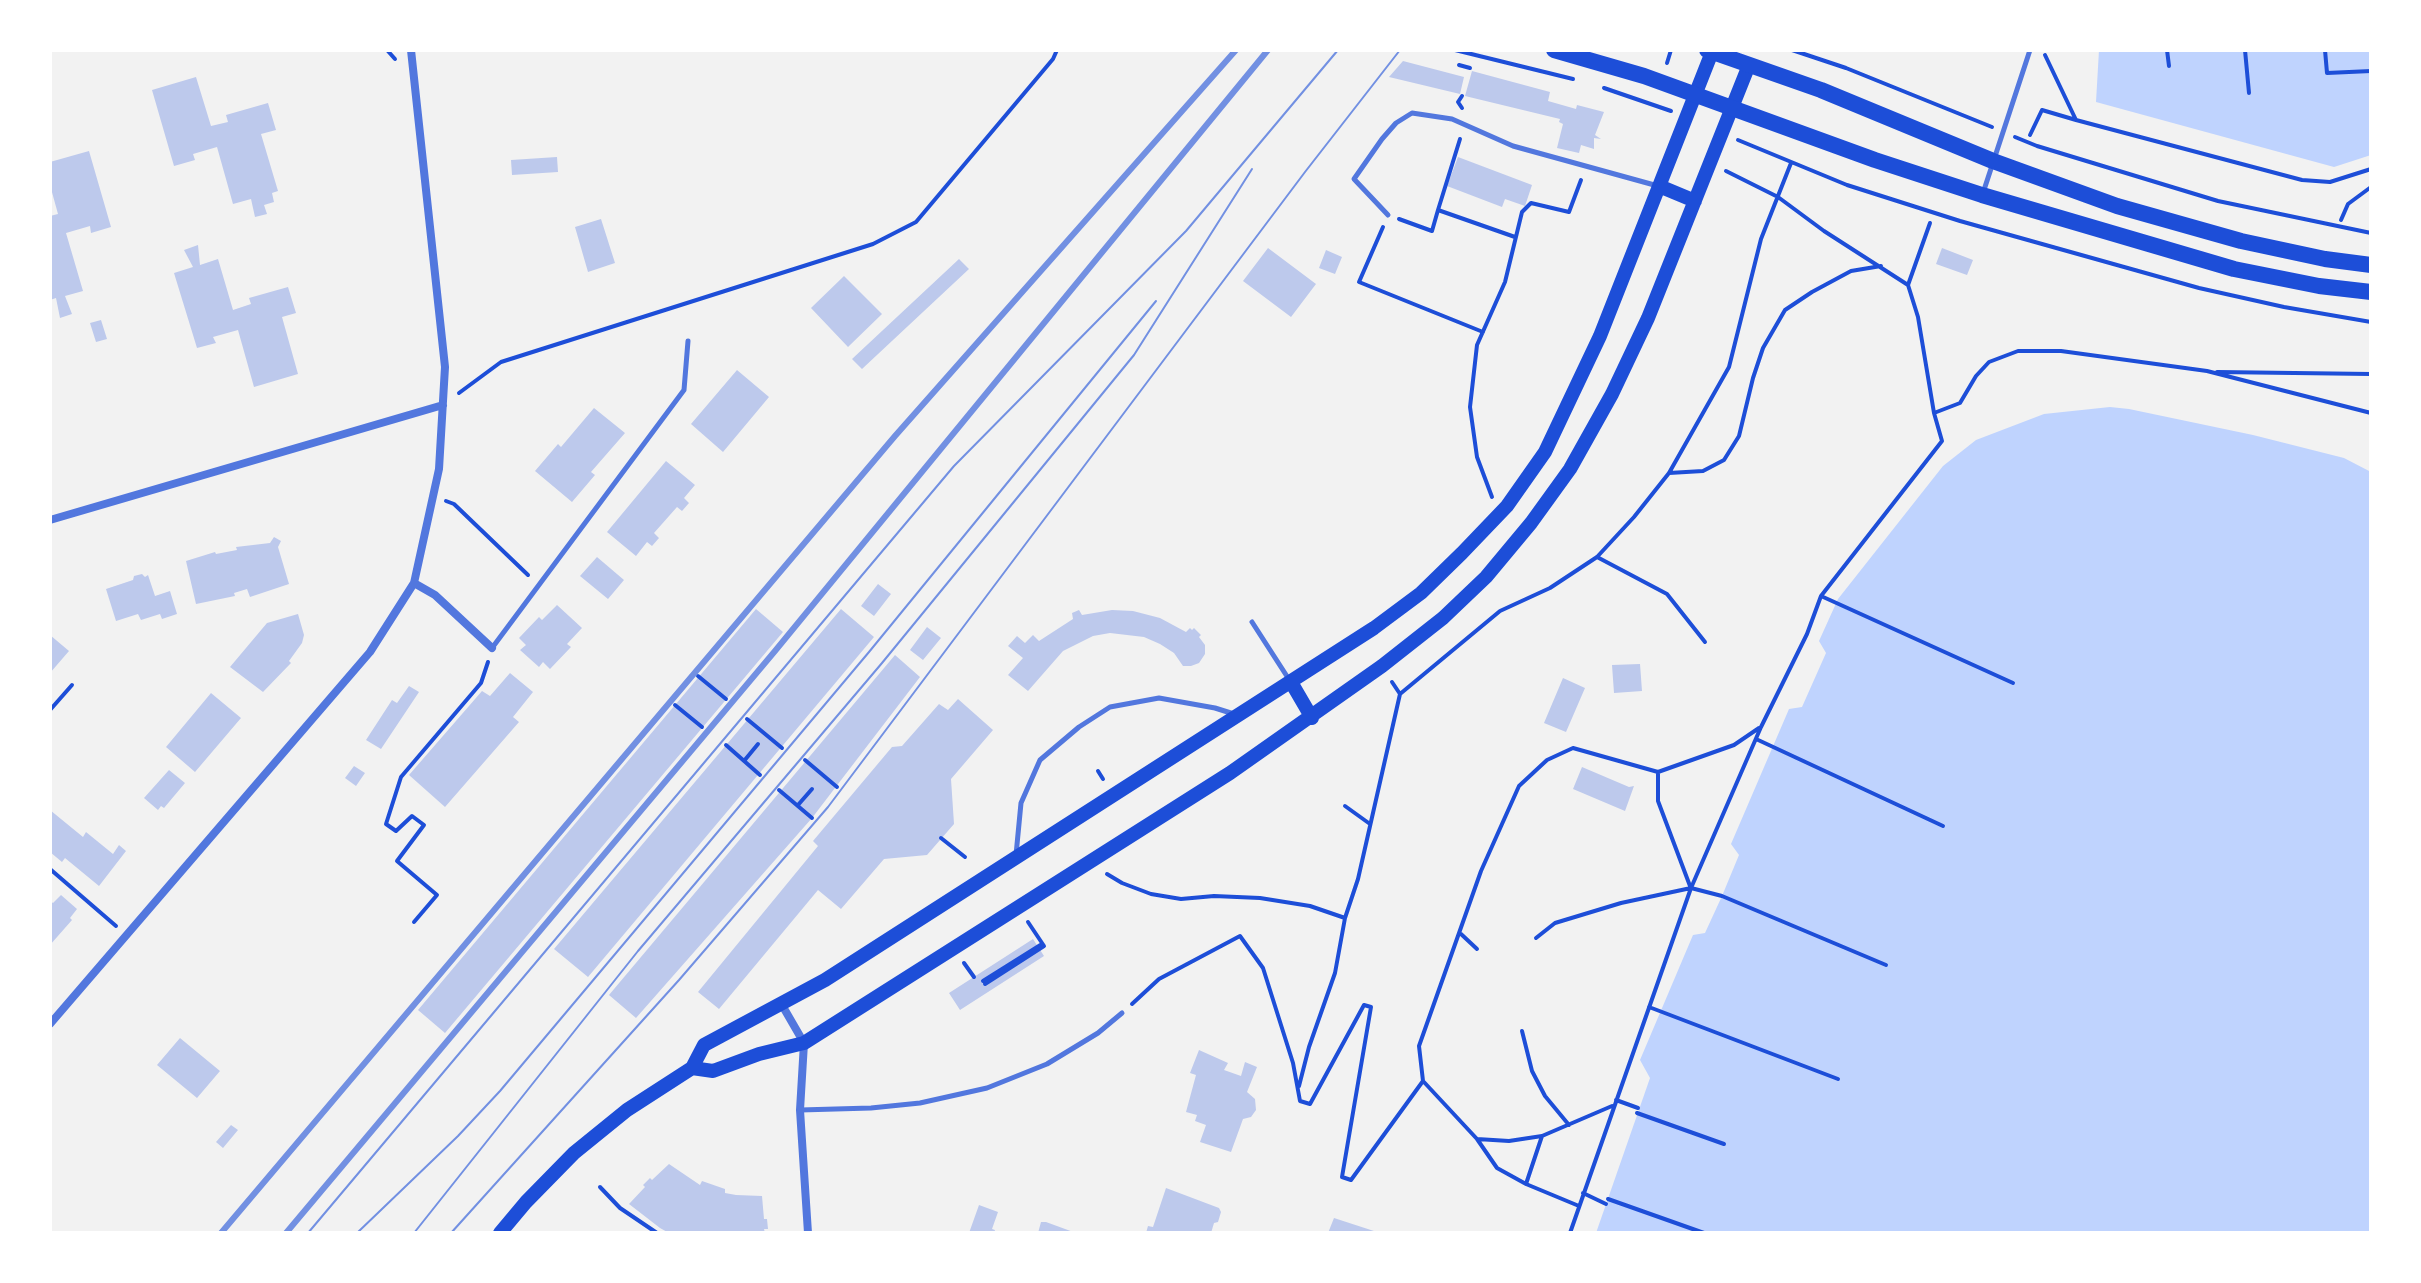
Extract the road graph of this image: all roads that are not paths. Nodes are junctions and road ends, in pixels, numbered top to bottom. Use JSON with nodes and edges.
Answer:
{"nodes":[{"id":1,"x":411,"y":50,"type":"edge"},
{"id":2,"x":1554,"y":50,"type":"edge"},
{"id":3,"x":2030,"y":50,"type":"edge"},
{"id":4,"x":1710,"y":51,"type":"edge"},
{"id":5,"x":1749,"y":65,"type":"junction"},
{"id":6,"x":1695,"y":95,"type":"junction"},
{"id":7,"x":1733,"y":108,"type":"junction"},
{"id":8,"x":1993,"y":161,"type":"junction"},
{"id":9,"x":1659,"y":186,"type":"junction"},
{"id":10,"x":1982,"y":195,"type":"junction"},
{"id":11,"x":1695,"y":201,"type":"junction"},
{"id":12,"x":1388,"y":215,"type":"road end"},
{"id":13,"x":2371,"y":265,"type":"edge"},
{"id":14,"x":2371,"y":292,"type":"edge"},
{"id":15,"x":688,"y":341,"type":"dead end"},
{"id":16,"x":443,"y":405,"type":"junction"},
{"id":17,"x":50,"y":520,"type":"edge"},
{"id":18,"x":414,"y":583,"type":"junction"},
{"id":19,"x":1252,"y":622,"type":"dead end"},
{"id":20,"x":492,"y":648,"type":"joint"},
{"id":21,"x":1291,"y":682,"type":"junction"},
{"id":22,"x":1239,"y":715,"type":"junction"},
{"id":23,"x":1312,"y":718,"type":"junction"},
{"id":24,"x":1016,"y":858,"type":"junction"},
{"id":25,"x":782,"y":1005,"type":"junction"},
{"id":26,"x":1122,"y":1013,"type":"road end"},
{"id":27,"x":50,"y":1024,"type":"edge"},
{"id":28,"x":804,"y":1043,"type":"junction"},
{"id":29,"x":692,"y":1068,"type":"junction"},
{"id":30,"x":800,"y":1110,"type":"junction"},
{"id":31,"x":500,"y":1233,"type":"edge"},
{"id":32,"x":808,"y":1233,"type":"edge"}],
"edges":[{"from":1,"to":16,"type":"street"},
{"from":2,"to":6,"type":"main road"},
{"from":3,"to":8,"type":"lane"},
{"from":4,"to":5,"type":"main road"},
{"from":4,"to":6,"type":"main road"},
{"from":5,"to":7,"type":"main road"},
{"from":5,"to":8,"type":"main road"},
{"from":6,"to":7,"type":"main road"},
{"from":6,"to":9,"type":"main road"},
{"from":7,"to":10,"type":"main road"},
{"from":7,"to":11,"type":"main road"},
{"from":8,"to":10,"type":"lane"},
{"from":8,"to":13,"type":"main road"},
{"from":9,"to":11,"type":"main road"},
{"from":9,"to":12,"type":"lane"},
{"from":9,"to":21,"type":"main road"},
{"from":10,"to":14,"type":"main road"},
{"from":11,"to":23,"type":"main road"},
{"from":15,"to":20,"type":"lane"},
{"from":16,"to":17,"type":"street"},
{"from":16,"to":18,"type":"street"},
{"from":18,"to":20,"type":"street"},
{"from":18,"to":27,"type":"street"},
{"from":19,"to":21,"type":"lane"},
{"from":21,"to":22,"type":"main road"},
{"from":21,"to":23,"type":"main road"},
{"from":22,"to":24,"type":"main road"},
{"from":22,"to":24,"type":"lane"},
{"from":23,"to":28,"type":"main road"},
{"from":24,"to":25,"type":"main road"},
{"from":25,"to":28,"type":"street"},
{"from":25,"to":29,"type":"main road"},
{"from":26,"to":30,"type":"lane"},
{"from":28,"to":29,"type":"main road"},
{"from":28,"to":30,"type":"street"},
{"from":29,"to":31,"type":"main road"},
{"from":30,"to":32,"type":"street"}]}
